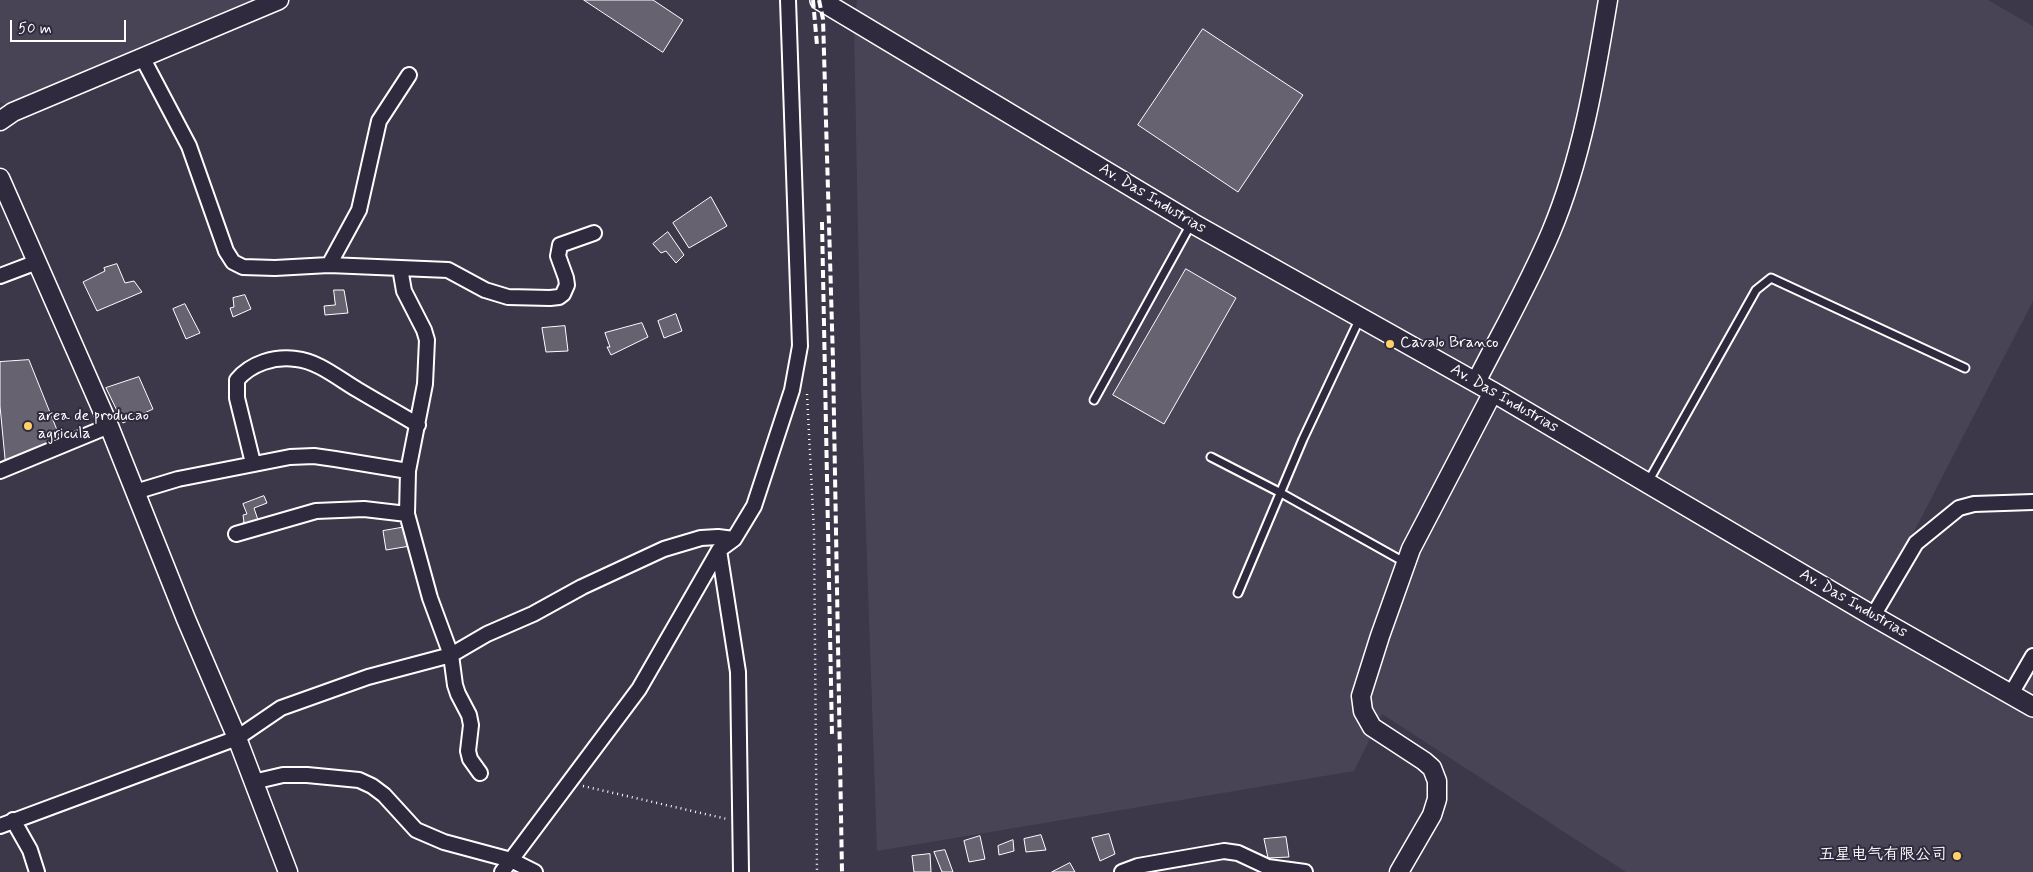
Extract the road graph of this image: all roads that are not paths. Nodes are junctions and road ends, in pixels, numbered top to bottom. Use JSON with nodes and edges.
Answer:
{"nodes":[{"id":1,"x":278,"y":0,"type":"edge"},
{"id":2,"x":788,"y":0,"type":"edge"},
{"id":3,"x":820,"y":0,"type":"edge"},
{"id":4,"x":1608,"y":0,"type":"edge"},
{"id":5,"x":142,"y":57,"type":"junction"},
{"id":6,"x":409,"y":75,"type":"dead end"},
{"id":7,"x":0,"y":121,"type":"edge"},
{"id":8,"x":0,"y":178,"type":"edge"},
{"id":9,"x":1192,"y":223,"type":"junction"},
{"id":10,"x":594,"y":233,"type":"dead end"},
{"id":11,"x":37,"y":262,"type":"junction"},
{"id":12,"x":329,"y":265,"type":"junction"},
{"id":13,"x":400,"y":268,"type":"junction"},
{"id":14,"x":0,"y":276,"type":"edge"},
{"id":15,"x":1360,"y":318,"type":"junction"},
{"id":16,"x":1965,"y":368,"type":"dead end"},
{"id":17,"x":1476,"y":382,"type":"junction"},
{"id":18,"x":1493,"y":392,"type":"junction"},
{"id":19,"x":1094,"y":400,"type":"dead end"},
{"id":20,"x":418,"y":425,"type":"junction"},
{"id":21,"x":109,"y":426,"type":"junction"},
{"id":22,"x":1211,"y":457,"type":"dead end"},
{"id":23,"x":253,"y":463,"type":"junction"},
{"id":24,"x":0,"y":471,"type":"edge"},
{"id":25,"x":408,"y":471,"type":"junction"},
{"id":26,"x":1648,"y":482,"type":"junction"},
{"id":27,"x":135,"y":492,"type":"junction"},
{"id":28,"x":1280,"y":492,"type":"junction"},
{"id":29,"x":2033,"y":502,"type":"edge"},
{"id":30,"x":407,"y":514,"type":"junction"},
{"id":31,"x":236,"y":534,"type":"dead end"},
{"id":32,"x":734,"y":539,"type":"junction"},
{"id":33,"x":719,"y":550,"type":"junction"},
{"id":34,"x":1406,"y":563,"type":"junction"},
{"id":35,"x":1238,"y":593,"type":"dead end"},
{"id":36,"x":1873,"y":616,"type":"junction"},
{"id":37,"x":451,"y":655,"type":"junction"},
{"id":38,"x":2033,"y":656,"type":"edge"},
{"id":39,"x":2011,"y":694,"type":"junction"},
{"id":40,"x":2033,"y":707,"type":"edge"},
{"id":41,"x":237,"y":738,"type":"junction"},
{"id":42,"x":480,"y":773,"type":"dead end"},
{"id":43,"x":253,"y":782,"type":"junction"},
{"id":44,"x":6,"y":823,"type":"edge"},
{"id":45,"x":511,"y":860,"type":"junction"},
{"id":46,"x":37,"y":872,"type":"edge"},
{"id":47,"x":288,"y":872,"type":"edge"},
{"id":48,"x":502,"y":872,"type":"edge"},
{"id":49,"x":535,"y":872,"type":"edge"},
{"id":50,"x":741,"y":872,"type":"edge"},
{"id":51,"x":1122,"y":872,"type":"edge"},
{"id":52,"x":1305,"y":872,"type":"edge"},
{"id":53,"x":1399,"y":872,"type":"edge"}],
"edges":[{"from":1,"to":5,"type":"street"},
{"from":2,"to":32,"type":"street"},
{"from":3,"to":9,"type":"main road","name":"Av. Das Industrias"},
{"from":4,"to":17,"type":"street"},
{"from":5,"to":7,"type":"street"},
{"from":5,"to":12,"type":"street"},
{"from":6,"to":12,"type":"street"},
{"from":8,"to":11,"type":"street"},
{"from":9,"to":15,"type":"main road","name":"Av. Das Industrias"},
{"from":9,"to":19,"type":"lane"},
{"from":10,"to":13,"type":"street"},
{"from":11,"to":14,"type":"street"},
{"from":11,"to":21,"type":"street"},
{"from":12,"to":13,"type":"street"},
{"from":13,"to":20,"type":"street"},
{"from":15,"to":17,"type":"main road","name":"Av. Das Industrias"},
{"from":15,"to":28,"type":"lane"},
{"from":16,"to":26,"type":"lane"},
{"from":17,"to":18,"type":"main road","name":"Av. Das Industrias"},
{"from":18,"to":26,"type":"main road","name":"Av. Das Industrias"},
{"from":18,"to":34,"type":"street"},
{"from":20,"to":23,"type":"street"},
{"from":20,"to":25,"type":"street"},
{"from":21,"to":24,"type":"street"},
{"from":21,"to":27,"type":"street"},
{"from":22,"to":28,"type":"lane"},
{"from":23,"to":25,"type":"street"},
{"from":23,"to":27,"type":"street"},
{"from":25,"to":30,"type":"street"},
{"from":26,"to":36,"type":"main road","name":"Av. Das Industrias"},
{"from":27,"to":41,"type":"street"},
{"from":28,"to":34,"type":"lane"},
{"from":28,"to":35,"type":"lane"},
{"from":29,"to":36,"type":"street"},
{"from":30,"to":31,"type":"street"},
{"from":30,"to":37,"type":"street"},
{"from":32,"to":33,"type":"street"},
{"from":32,"to":37,"type":"street"},
{"from":33,"to":45,"type":"street"},
{"from":33,"to":50,"type":"street"},
{"from":34,"to":53,"type":"street"},
{"from":36,"to":39,"type":"main road","name":"Av. Das Industrias"},
{"from":37,"to":41,"type":"street"},
{"from":37,"to":42,"type":"street"},
{"from":38,"to":39,"type":"street"},
{"from":39,"to":40,"type":"main road","name":"Av. Das Industrias"},
{"from":41,"to":43,"type":"street"},
{"from":41,"to":44,"type":"street"},
{"from":43,"to":45,"type":"street"},
{"from":43,"to":47,"type":"street"},
{"from":44,"to":46,"type":"street"},
{"from":45,"to":48,"type":"street"},
{"from":45,"to":49,"type":"street"},
{"from":51,"to":52,"type":"street"}]}
